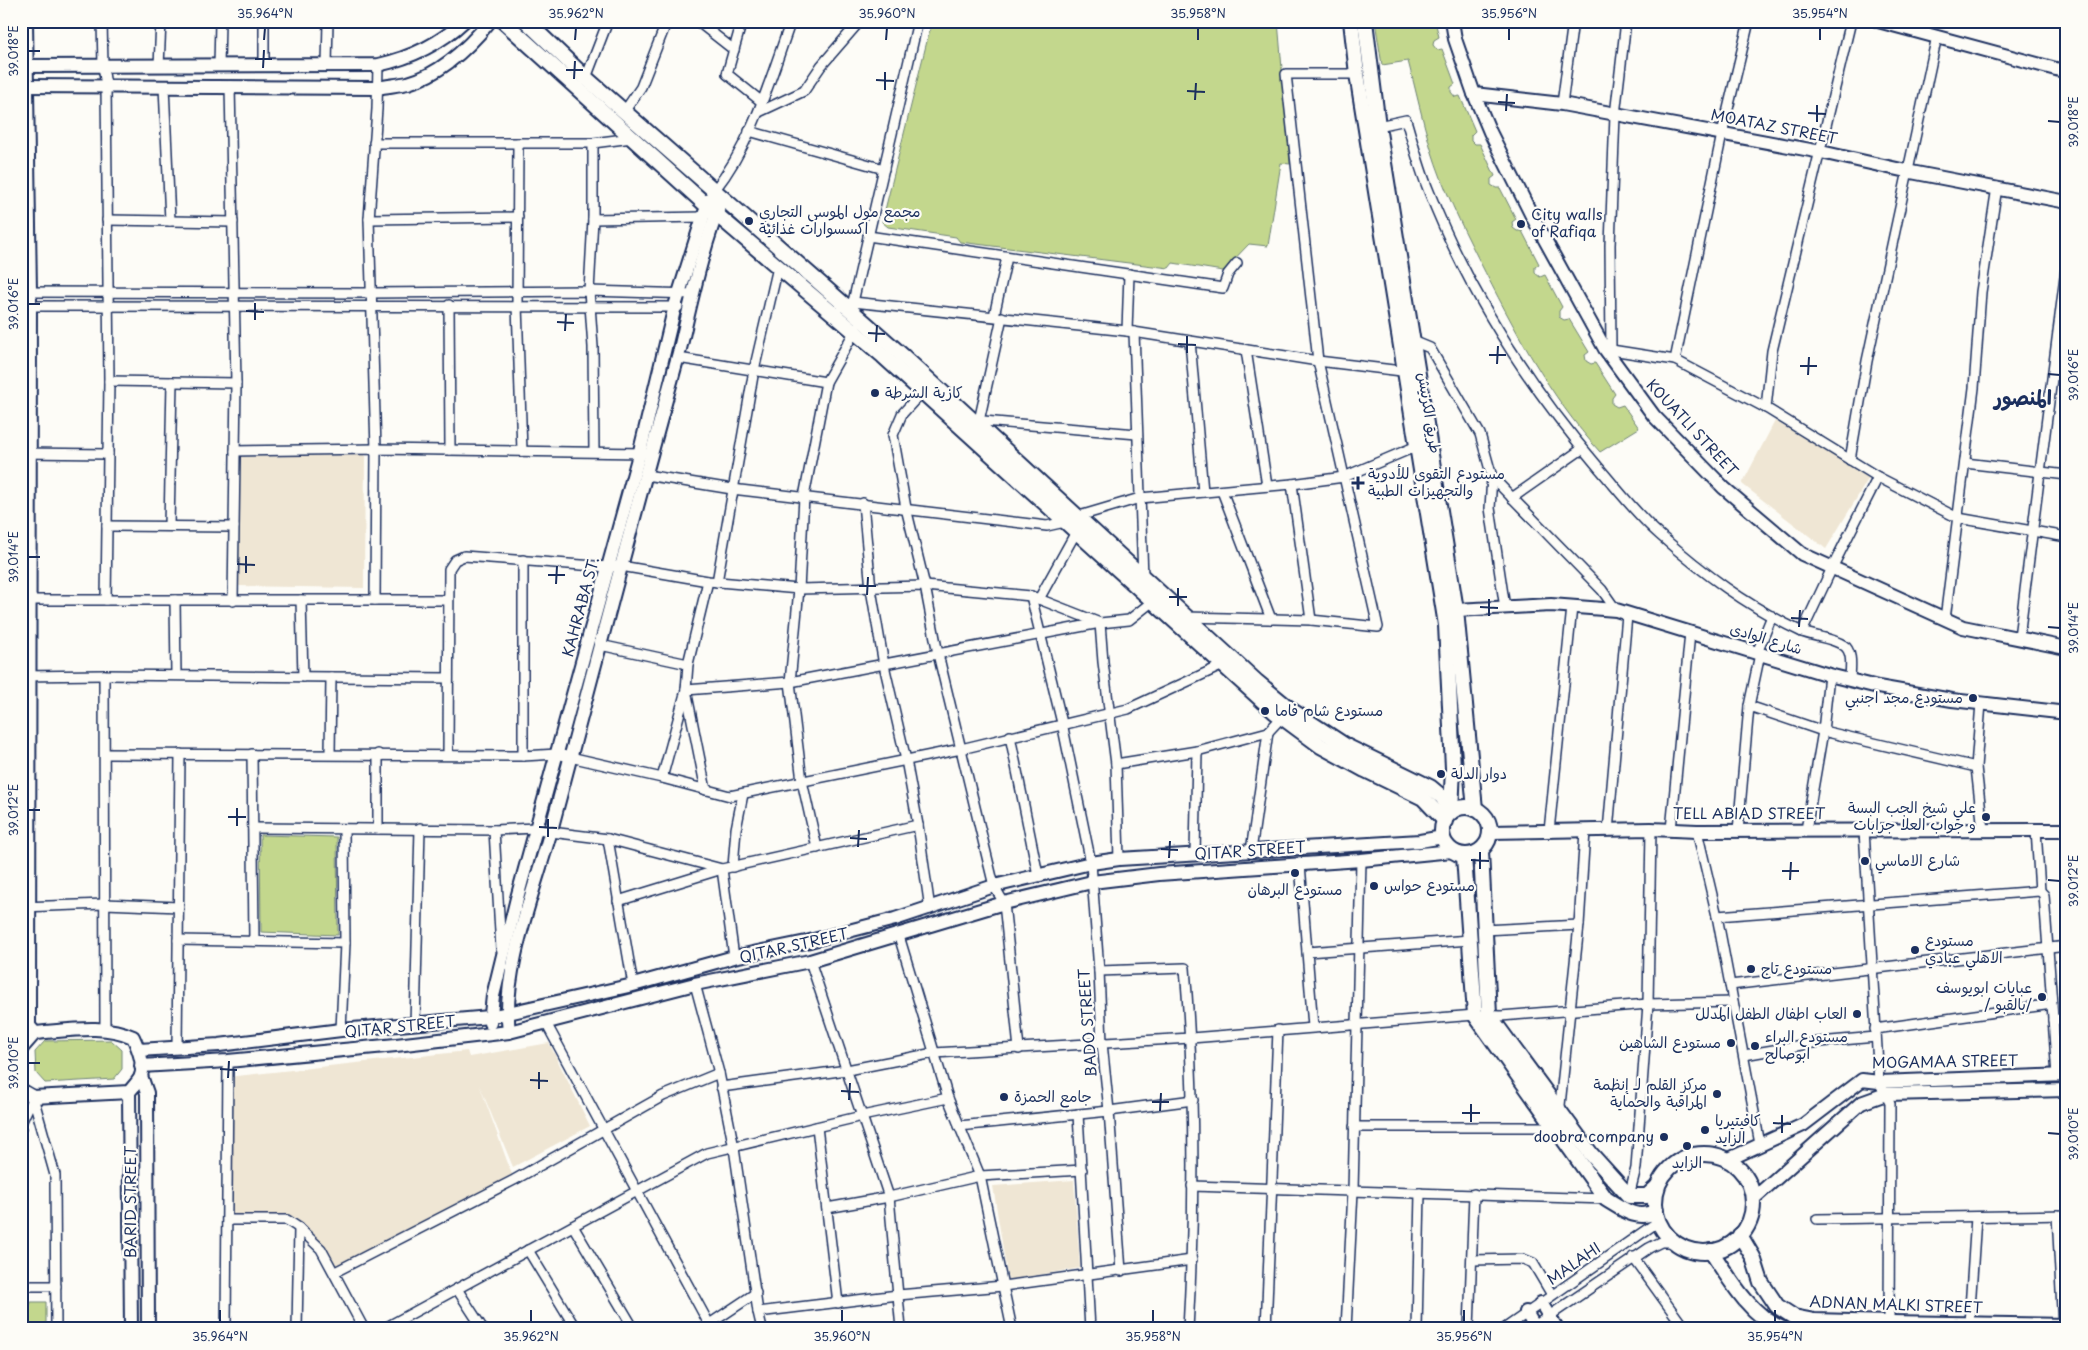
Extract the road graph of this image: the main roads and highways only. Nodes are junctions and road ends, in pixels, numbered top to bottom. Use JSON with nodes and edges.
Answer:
{"nodes":[{"id":1,"x":26,"y":21,"type":"edge"},
{"id":2,"x":464,"y":21,"type":"edge"},
{"id":3,"x":490,"y":21,"type":"edge"},
{"id":4,"x":503,"y":21,"type":"edge"},
{"id":5,"x":526,"y":21,"type":"edge"},
{"id":6,"x":1351,"y":21,"type":"edge"},
{"id":7,"x":1365,"y":21,"type":"edge"},
{"id":8,"x":1452,"y":21,"type":"edge"},
{"id":9,"x":1878,"y":21,"type":"edge"},
{"id":10,"x":24,"y":66,"type":"edge"},
{"id":11,"x":2067,"y":72,"type":"edge"},
{"id":12,"x":24,"y":86,"type":"edge"},
{"id":13,"x":1474,"y":94,"type":"junction"},
{"id":14,"x":718,"y":194,"type":"junction"},
{"id":15,"x":2067,"y":202,"type":"edge"},
{"id":16,"x":709,"y":212,"type":"junction"},
{"id":17,"x":25,"y":292,"type":"edge"},
{"id":18,"x":25,"y":306,"type":"edge"},
{"id":19,"x":844,"y":307,"type":"junction"},
{"id":20,"x":858,"y":327,"type":"junction"},
{"id":21,"x":1412,"y":372,"type":"junction"},
{"id":22,"x":26,"y":453,"type":"edge"},
{"id":23,"x":645,"y":453,"type":"junction"},
{"id":24,"x":1071,"y":519,"type":"junction"},
{"id":25,"x":615,"y":567,"type":"junction"},
{"id":26,"x":1456,"y":610,"type":"junction"},
{"id":27,"x":2067,"y":647,"type":"edge"},
{"id":28,"x":25,"y":676,"type":"edge"},
{"id":29,"x":2067,"y":713,"type":"edge"},
{"id":30,"x":1475,"y":808,"type":"junction"},
{"id":31,"x":1448,"y":817,"type":"junction"},
{"id":32,"x":2067,"y":830,"type":"edge"},
{"id":33,"x":1491,"y":832,"type":"junction"},
{"id":34,"x":1443,"y":837,"type":"junction"},
{"id":35,"x":1481,"y":851,"type":"junction"},
{"id":36,"x":1228,"y":853,"type":"junction"},
{"id":37,"x":1458,"y":853,"type":"junction"},
{"id":38,"x":1229,"y":870,"type":"junction"},
{"id":39,"x":25,"y":907,"type":"edge"},
{"id":40,"x":25,"y":978,"type":"edge"},
{"id":41,"x":506,"y":1013,"type":"junction"},
{"id":42,"x":1482,"y":1015,"type":"junction"},
{"id":43,"x":490,"y":1017,"type":"junction"},
{"id":44,"x":392,"y":1026,"type":"junction"},
{"id":45,"x":327,"y":1032,"type":"junction"},
{"id":46,"x":509,"y":1032,"type":"junction"},
{"id":47,"x":35,"y":1033,"type":"junction"},
{"id":48,"x":492,"y":1034,"type":"junction"},
{"id":49,"x":396,"y":1045,"type":"junction"},
{"id":50,"x":21,"y":1049,"type":"edge"},
{"id":51,"x":139,"y":1050,"type":"junction"},
{"id":52,"x":329,"y":1050,"type":"junction"},
{"id":53,"x":141,"y":1071,"type":"junction"},
{"id":54,"x":2062,"y":1075,"type":"edge"},
{"id":55,"x":21,"y":1090,"type":"edge"},
{"id":56,"x":2067,"y":1090,"type":"edge"},
{"id":57,"x":129,"y":1092,"type":"junction"},
{"id":58,"x":1585,"y":1158,"type":"junction"},
{"id":59,"x":1726,"y":1160,"type":"junction"},
{"id":60,"x":1657,"y":1188,"type":"junction"},
{"id":61,"x":1752,"y":1200,"type":"junction"},
{"id":62,"x":1657,"y":1216,"type":"junction"},
{"id":63,"x":1740,"y":1235,"type":"junction"},
{"id":64,"x":1711,"y":1251,"type":"junction"},
{"id":65,"x":1541,"y":1303,"type":"road end"},
{"id":66,"x":1526,"y":1312,"type":"road end"},
{"id":67,"x":1889,"y":1326,"type":"edge"},
{"id":68,"x":2065,"y":1327,"type":"edge"},
{"id":69,"x":1533,"y":1328,"type":"edge"},
{"id":70,"x":131,"y":1329,"type":"edge"},
{"id":71,"x":148,"y":1329,"type":"edge"},
{"id":72,"x":1556,"y":1329,"type":"edge"},
{"id":73,"x":1782,"y":1329,"type":"edge"}],
"edges":[{"from":1,"to":10,"type":"main road"},
{"from":2,"to":10,"type":"main road"},
{"from":3,"to":12,"type":"main road"},
{"from":4,"to":16,"type":"main road"},
{"from":5,"to":14,"type":"main road"},
{"from":6,"to":21,"type":"main road","name":"طريق الكرنيش"},
{"from":7,"to":21,"type":"main road","name":"طريق الكرنيش"},
{"from":8,"to":13,"type":"main road","name":"KOUATLI STREET"},
{"from":9,"to":11,"type":"main road"},
{"from":10,"to":12,"type":"main road"},
{"from":12,"to":17,"type":"main road"},
{"from":13,"to":15,"type":"main road","name":"MOATAZ STREET"},
{"from":13,"to":27,"type":"main road","name":"KOUATLI STREET"},
{"from":14,"to":16,"type":"main road","name":"KAHRABA ST."},
{"from":14,"to":19,"type":"main road"},
{"from":16,"to":19,"type":"main road"},
{"from":16,"to":23,"type":"main road","name":"KAHRABA ST."},
{"from":16,"to":23,"type":"main road","name":"KAHRABA ST."},
{"from":17,"to":18,"type":"main road"},
{"from":18,"to":22,"type":"main road"},
{"from":19,"to":20,"type":"main road"},
{"from":20,"to":24,"type":"main road"},
{"from":20,"to":24,"type":"main road"},
{"from":21,"to":26,"type":"main road","name":"طريق الكرنيش"},
{"from":21,"to":31,"type":"main road","name":"طريق الكرنيش"},
{"from":22,"to":28,"type":"main road"},
{"from":23,"to":25,"type":"main road","name":"KAHRABA ST."},
{"from":23,"to":25,"type":"main road","name":"KAHRABA ST."},
{"from":24,"to":31,"type":"main road"},
{"from":24,"to":31,"type":"main road"},
{"from":25,"to":41,"type":"main road","name":"KAHRABA ST."},
{"from":25,"to":43,"type":"main road","name":"KAHRABA ST."},
{"from":26,"to":29,"type":"main road","name":"شارع الوادى"},
{"from":26,"to":30,"type":"main road","name":"طريق الكرنيش"},
{"from":28,"to":39,"type":"main road"},
{"from":30,"to":31,"type":"main road"},
{"from":30,"to":33,"type":"main road"},
{"from":31,"to":34,"type":"main road"},
{"from":32,"to":33,"type":"main road","name":"TELL ABIAD STREET"},
{"from":33,"to":35,"type":"main road"},
{"from":34,"to":36,"type":"main road","name":"QITAR STREET"},
{"from":34,"to":37,"type":"main road"},
{"from":35,"to":37,"type":"main road"},
{"from":35,"to":42,"type":"main road"},
{"from":36,"to":38,"type":"main road"},
{"from":36,"to":41,"type":"main road","name":"QITAR STREET"},
{"from":37,"to":38,"type":"main road","name":"QITAR STREET"},
{"from":37,"to":42,"type":"main road"},
{"from":38,"to":46,"type":"main road","name":"QITAR STREET"},
{"from":39,"to":40,"type":"main road"},
{"from":40,"to":47,"type":"main road"},
{"from":41,"to":43,"type":"main road","name":"QITAR STREET"},
{"from":41,"to":46,"type":"main road","name":"KAHRABA ST."},
{"from":42,"to":58,"type":"main road"},
{"from":42,"to":58,"type":"main road"},
{"from":43,"to":44,"type":"main road","name":"QITAR STREET"},
{"from":43,"to":48,"type":"main road","name":"KAHRABA ST."},
{"from":44,"to":45,"type":"main road","name":"QITAR STREET"},
{"from":44,"to":49,"type":"main road"},
{"from":45,"to":51,"type":"main road","name":"QITAR STREET"},
{"from":45,"to":52,"type":"main road"},
{"from":46,"to":48,"type":"main road","name":"QITAR STREET"},
{"from":47,"to":50,"type":"main road"},
{"from":47,"to":51,"type":"main road"},
{"from":48,"to":49,"type":"main road","name":"QITAR STREET"},
{"from":49,"to":52,"type":"main road","name":"QITAR STREET"},
{"from":51,"to":53,"type":"main road","name":"BARID STREET"},
{"from":52,"to":53,"type":"main road","name":"QITAR STREET"},
{"from":53,"to":57,"type":"main road"},
{"from":53,"to":71,"type":"main road","name":"BARID STREET"},
{"from":54,"to":59,"type":"main road","name":"MOGAMAA STREET"},
{"from":55,"to":57,"type":"main road"},
{"from":56,"to":61,"type":"main road","name":"MOGAMAA STREET"},
{"from":57,"to":70,"type":"main road","name":"BARID STREET"},
{"from":58,"to":60,"type":"main road"},
{"from":58,"to":62,"type":"main road"},
{"from":59,"to":60,"type":"main road"},
{"from":59,"to":61,"type":"main road"},
{"from":60,"to":62,"type":"main road"},
{"from":61,"to":63,"type":"main road"},
{"from":62,"to":64,"type":"main road"},
{"from":63,"to":64,"type":"main road"},
{"from":63,"to":67,"type":"main road","name":"ADNAN MALKI STREET"},
{"from":64,"to":73,"type":"main road"},
{"from":65,"to":72,"type":"main road"},
{"from":66,"to":69,"type":"main road"},
{"from":67,"to":68,"type":"main road","name":"ADNAN MALKI STREET"}]}
